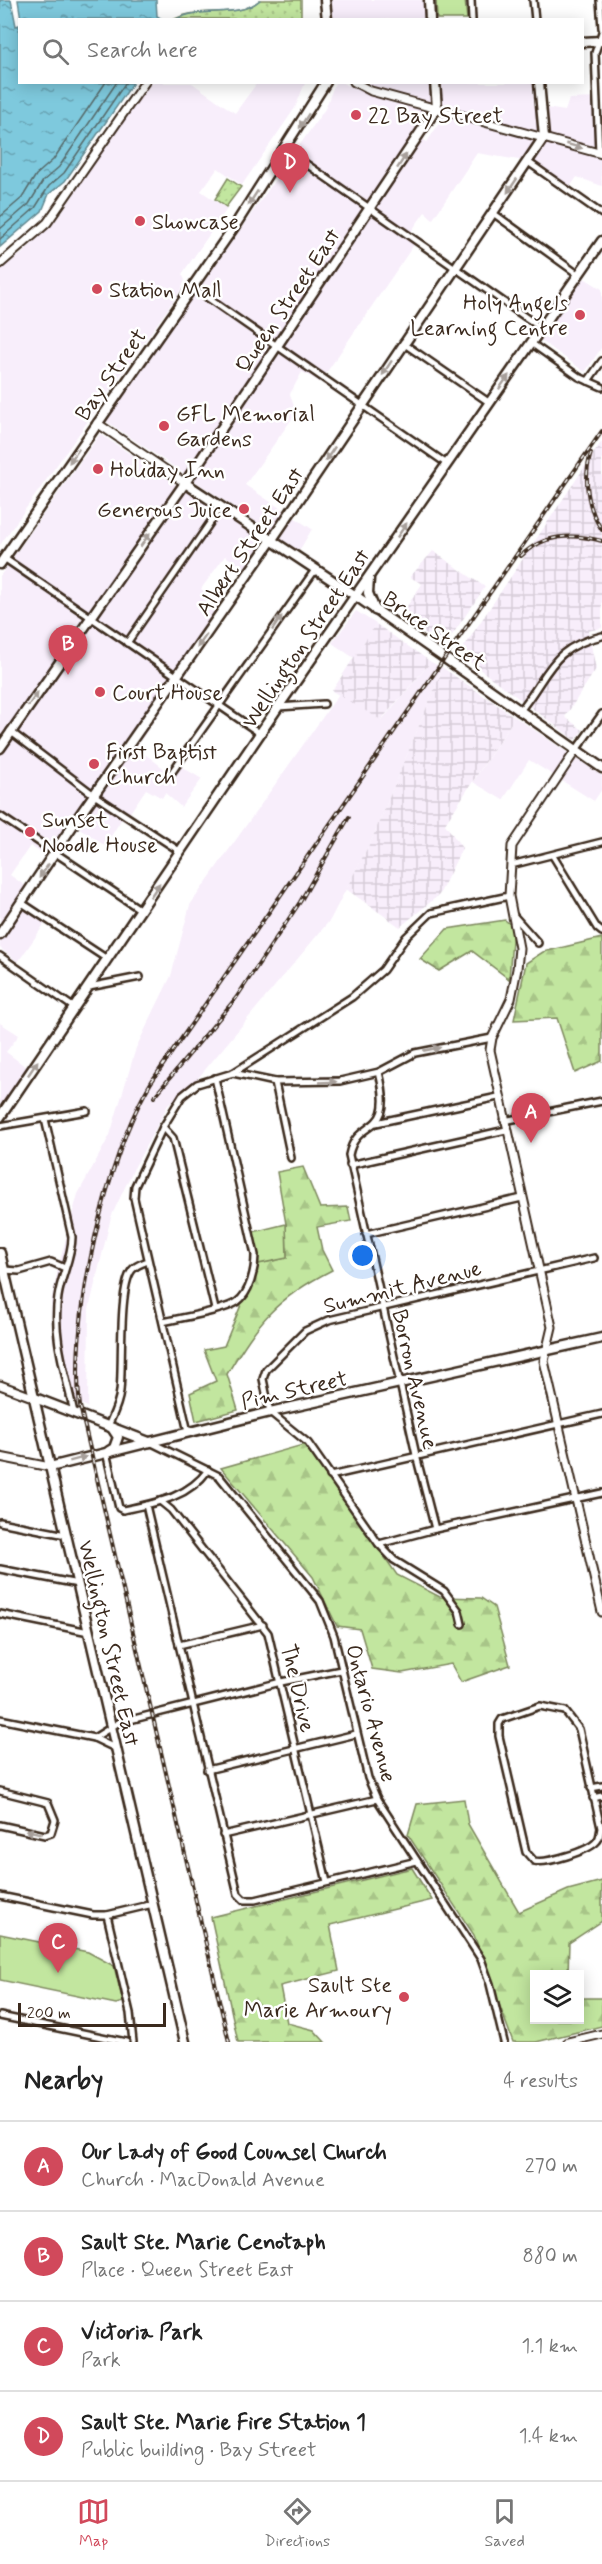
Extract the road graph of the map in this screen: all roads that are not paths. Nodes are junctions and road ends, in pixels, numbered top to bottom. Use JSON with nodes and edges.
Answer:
{"nodes":[{"id":1,"x":326,"y":0,"type":"edge"},
{"id":2,"x":429,"y":0,"type":"edge"},
{"id":3,"x":471,"y":0,"type":"edge"},
{"id":4,"x":533,"y":0,"type":"edge"},
{"id":5,"x":600,"y":0,"type":"edge"},
{"id":6,"x":327,"y":18,"type":"edge"},
{"id":7,"x":430,"y":18,"type":"edge"},
{"id":8,"x":472,"y":18,"type":"edge"},
{"id":9,"x":535,"y":18,"type":"edge"},
{"id":10,"x":602,"y":30,"type":"edge"},
{"id":11,"x":600,"y":41,"type":"edge"},
{"id":12,"x":584,"y":42,"type":"edge"},
{"id":13,"x":144,"y":84,"type":"edge"},
{"id":14,"x":358,"y":84,"type":"edge"},
{"id":15,"x":435,"y":84,"type":"edge"},
{"id":16,"x":539,"y":84,"type":"edge"},
{"id":17,"x":322,"y":87,"type":"edge"},
{"id":18,"x":437,"y":108,"type":"junction"},
{"id":19,"x":544,"y":137,"type":"junction"},
{"id":20,"x":285,"y":149,"type":"junction"},
{"id":21,"x":601,"y":154,"type":"edge"},
{"id":22,"x":528,"y":162,"type":"junction"},
{"id":23,"x":370,"y":210,"type":"junction"},
{"id":24,"x":493,"y":213,"type":"junction"},
{"id":25,"x":602,"y":214,"type":"edge"},
{"id":26,"x":602,"y":241,"type":"edge"},
{"id":27,"x":0,"y":264,"type":"edge"},
{"id":28,"x":456,"y":267,"type":"junction"},
{"id":29,"x":579,"y":275,"type":"junction"},
{"id":30,"x":192,"y":287,"type":"junction"},
{"id":31,"x":541,"y":328,"type":"junction"},
{"id":32,"x":403,"y":343,"type":"junction"},
{"id":33,"x":531,"y":344,"type":"junction"},
{"id":34,"x":277,"y":346,"type":"junction"},
{"id":35,"x":602,"y":361,"type":"edge"},
{"id":36,"x":588,"y":381,"type":"junction"},
{"id":37,"x":602,"y":387,"type":"edge"},
{"id":38,"x":490,"y":403,"type":"junction"},
{"id":39,"x":363,"y":406,"type":"junction"},
{"id":40,"x":97,"y":423,"type":"junction"},
{"id":41,"x":447,"y":465,"type":"junction"},
{"id":42,"x":185,"y":483,"type":"junction"},
{"id":43,"x":221,"y":507,"type":"junction"},
{"id":44,"x":271,"y":541,"type":"junction"},
{"id":45,"x":1,"y":559,"type":"edge"},
{"id":46,"x":315,"y":570,"type":"junction"},
{"id":47,"x":369,"y":578,"type":"junction"},
{"id":48,"x":356,"y":597,"type":"junction"},
{"id":49,"x":375,"y":610,"type":"junction"},
{"id":50,"x":90,"y":619,"type":"junction"},
{"id":51,"x":602,"y":636,"type":"edge"},
{"id":52,"x":127,"y":644,"type":"junction"},
{"id":53,"x":177,"y":678,"type":"junction"},
{"id":54,"x":324,"y":704,"type":"dead end"},
{"id":55,"x":220,"y":707,"type":"junction"},
{"id":56,"x":278,"y":707,"type":"junction"},
{"id":57,"x":519,"y":712,"type":"junction"},
{"id":58,"x":602,"y":714,"type":"edge"},
{"id":59,"x":10,"y":731,"type":"junction"},
{"id":60,"x":261,"y":734,"type":"junction"},
{"id":61,"x":0,"y":748,"type":"edge"},
{"id":62,"x":576,"y":750,"type":"junction"},
{"id":63,"x":602,"y":768,"type":"edge"},
{"id":64,"x":172,"y":772,"type":"dead end"},
{"id":65,"x":94,"y":795,"type":"junction"},
{"id":66,"x":0,"y":816,"type":"edge"},
{"id":67,"x":602,"y":842,"type":"edge"},
{"id":68,"x":181,"y":852,"type":"junction"},
{"id":69,"x":55,"y":854,"type":"junction"},
{"id":70,"x":553,"y":856,"type":"junction"},
{"id":71,"x":511,"y":865,"type":"junction"},
{"id":72,"x":509,"y":896,"type":"junction"},
{"id":73,"x":22,"y":903,"type":"junction"},
{"id":74,"x":141,"y":911,"type":"junction"},
{"id":75,"x":512,"y":915,"type":"junction"},
{"id":76,"x":602,"y":932,"type":"edge"},
{"id":77,"x":0,"y":934,"type":"edge"},
{"id":78,"x":538,"y":943,"type":"dead end"},
{"id":79,"x":0,"y":956,"type":"edge"},
{"id":80,"x":107,"y":959,"type":"junction"},
{"id":81,"x":140,"y":977,"type":"dead end"},
{"id":82,"x":87,"y":988,"type":"junction"},
{"id":83,"x":73,"y":1007,"type":"junction"},
{"id":84,"x":492,"y":1038,"type":"junction"},
{"id":85,"x":379,"y":1072,"type":"junction"},
{"id":86,"x":232,"y":1073,"type":"junction"},
{"id":87,"x":215,"y":1078,"type":"junction"},
{"id":88,"x":275,"y":1082,"type":"junction"},
{"id":89,"x":498,"y":1097,"type":"junction"},
{"id":90,"x":602,"y":1101,"type":"edge"},
{"id":91,"x":87,"y":1111,"type":"dead end"},
{"id":92,"x":0,"y":1117,"type":"edge"},
{"id":93,"x":45,"y":1119,"type":"junction"},
{"id":94,"x":504,"y":1121,"type":"junction"},
{"id":95,"x":376,"y":1123,"type":"junction"},
{"id":96,"x":0,"y":1126,"type":"edge"},
{"id":97,"x":163,"y":1127,"type":"junction"},
{"id":98,"x":506,"y":1130,"type":"junction"},
{"id":99,"x":291,"y":1158,"type":"dead end"},
{"id":100,"x":350,"y":1165,"type":"junction"},
{"id":101,"x":522,"y":1198,"type":"junction"},
{"id":102,"x":366,"y":1234,"type":"junction"},
{"id":103,"x":0,"y":1253,"type":"edge"},
{"id":104,"x":594,"y":1258,"type":"dead end"},
{"id":105,"x":148,"y":1261,"type":"junction"},
{"id":106,"x":65,"y":1268,"type":"junction"},
{"id":107,"x":2,"y":1269,"type":"edge"},
{"id":108,"x":538,"y":1269,"type":"junction"},
{"id":109,"x":382,"y":1306,"type":"junction"},
{"id":110,"x":214,"y":1309,"type":"junction"},
{"id":111,"x":163,"y":1322,"type":"junction"},
{"id":112,"x":602,"y":1338,"type":"edge"},
{"id":113,"x":547,"y":1350,"type":"junction"},
{"id":114,"x":400,"y":1383,"type":"junction"},
{"id":115,"x":0,"y":1385,"type":"edge"},
{"id":116,"x":35,"y":1398,"type":"junction"},
{"id":117,"x":270,"y":1413,"type":"junction"},
{"id":118,"x":602,"y":1414,"type":"edge"},
{"id":119,"x":74,"y":1415,"type":"junction"},
{"id":120,"x":558,"y":1424,"type":"junction"},
{"id":121,"x":110,"y":1427,"type":"junction"},
{"id":122,"x":188,"y":1432,"type":"junction"},
{"id":123,"x":149,"y":1442,"type":"junction"},
{"id":124,"x":106,"y":1452,"type":"junction"},
{"id":125,"x":416,"y":1455,"type":"junction"},
{"id":126,"x":0,"y":1457,"type":"edge"},
{"id":127,"x":50,"y":1467,"type":"junction"},
{"id":128,"x":208,"y":1470,"type":"junction"},
{"id":129,"x":330,"y":1476,"type":"junction"},
{"id":130,"x":602,"y":1493,"type":"edge"},
{"id":131,"x":576,"y":1499,"type":"junction"},
{"id":132,"x":160,"y":1501,"type":"junction"},
{"id":133,"x":146,"y":1505,"type":"junction"},
{"id":134,"x":0,"y":1522,"type":"edge"},
{"id":135,"x":435,"y":1529,"type":"junction"},
{"id":136,"x":66,"y":1535,"type":"junction"},
{"id":137,"x":379,"y":1544,"type":"junction"},
{"id":138,"x":0,"y":1569,"type":"edge"},
{"id":139,"x":78,"y":1584,"type":"junction"},
{"id":140,"x":602,"y":1612,"type":"edge"},
{"id":141,"x":0,"y":1614,"type":"edge"},
{"id":142,"x":462,"y":1624,"type":"dead end"},
{"id":143,"x":262,"y":1625,"type":"junction"},
{"id":144,"x":89,"y":1632,"type":"junction"},
{"id":145,"x":179,"y":1645,"type":"junction"},
{"id":146,"x":341,"y":1670,"type":"junction"},
{"id":147,"x":281,"y":1682,"type":"junction"},
{"id":148,"x":192,"y":1704,"type":"junction"},
{"id":149,"x":0,"y":1719,"type":"edge"},
{"id":150,"x":112,"y":1727,"type":"junction"},
{"id":151,"x":356,"y":1734,"type":"junction"},
{"id":152,"x":94,"y":1738,"type":"junction"},
{"id":153,"x":117,"y":1749,"type":"junction"},
{"id":154,"x":296,"y":1749,"type":"junction"},
{"id":155,"x":207,"y":1770,"type":"junction"},
{"id":156,"x":602,"y":1786,"type":"edge"},
{"id":157,"x":591,"y":1788,"type":"junction"},
{"id":158,"x":0,"y":1791,"type":"edge"},
{"id":159,"x":602,"y":1796,"type":"edge"},
{"id":160,"x":593,"y":1798,"type":"junction"},
{"id":161,"x":377,"y":1799,"type":"junction"},
{"id":162,"x":312,"y":1814,"type":"junction"},
{"id":163,"x":0,"y":1825,"type":"edge"},
{"id":164,"x":223,"y":1835,"type":"junction"},
{"id":165,"x":417,"y":1861,"type":"junction"},
{"id":166,"x":327,"y":1882,"type":"junction"},
{"id":167,"x":0,"y":1896,"type":"edge"},
{"id":168,"x":153,"y":1904,"type":"junction"},
{"id":169,"x":107,"y":1915,"type":"junction"},
{"id":170,"x":0,"y":2016,"type":"edge"},
{"id":171,"x":602,"y":2034,"type":"edge"},
{"id":172,"x":109,"y":2041,"type":"edge"},
{"id":173,"x":126,"y":2042,"type":"edge"},
{"id":174,"x":133,"y":2042,"type":"edge"},
{"id":175,"x":185,"y":2042,"type":"edge"},
{"id":176,"x":504,"y":2042,"type":"edge"},
{"id":177,"x":568,"y":2042,"type":"edge"}],
"edges":[{"from":1,"to":6,"type":"main road"},
{"from":2,"to":7,"type":"main road"},
{"from":3,"to":8,"type":"street"},
{"from":4,"to":9,"type":"street"},
{"from":5,"to":10,"type":"street"},
{"from":10,"to":11,"type":"street"},
{"from":11,"to":12,"type":"main road"},
{"from":11,"to":21,"type":"street"},
{"from":13,"to":27,"type":"street"},
{"from":14,"to":18,"type":"street"},
{"from":15,"to":18,"type":"main road"},
{"from":16,"to":19,"type":"main road"},
{"from":17,"to":20,"type":"main road","name":"Bay Street","one_way":true},
{"from":18,"to":19,"type":"street"},
{"from":23,"to":18,"type":"main road","name":"Queen Street East","one_way":true},
{"from":19,"to":21,"type":"street","one_way":true},
{"from":19,"to":22,"type":"main road","name":"Albert Street East"},
{"from":20,"to":23,"type":"street"},
{"from":20,"to":30,"type":"main road","name":"Bay Street","one_way":true},
{"from":22,"to":24,"type":"main road","name":"Albert Street East","one_way":true},
{"from":22,"to":25,"type":"street"},
{"from":23,"to":28,"type":"street"},
{"from":23,"to":34,"type":"main road","name":"Queen Street East"},
{"from":24,"to":28,"type":"main road","name":"Albert Street East"},
{"from":24,"to":29,"type":"street"},
{"from":26,"to":29,"type":"main road","name":"Wellington Street East"},
{"from":28,"to":31,"type":"street"},
{"from":28,"to":32,"type":"main road","name":"Albert Street East"},
{"from":29,"to":31,"type":"main road","name":"Wellington Street East"},
{"from":30,"to":34,"type":"street"},
{"from":30,"to":40,"type":"main road","name":"Bay Street"},
{"from":31,"to":33,"type":"main road","name":"Wellington Street East"},
{"from":32,"to":38,"type":"street"},
{"from":32,"to":39,"type":"main road","name":"Albert Street East","one_way":true},
{"from":33,"to":36,"type":"street"},
{"from":38,"to":33,"type":"main road","name":"Wellington Street East","one_way":true},
{"from":34,"to":39,"type":"street"},
{"from":34,"to":42,"type":"main road","name":"Queen Street East"},
{"from":35,"to":36,"type":"street"},
{"from":36,"to":37,"type":"street"},
{"from":38,"to":41,"type":"main road","name":"Wellington Street East"},
{"from":39,"to":41,"type":"street"},
{"from":39,"to":44,"type":"main road","name":"Albert Street East","one_way":true},
{"from":40,"to":42,"type":"street"},
{"from":40,"to":45,"type":"main road","name":"Bay Street","one_way":true},
{"from":47,"to":41,"type":"main road","name":"Wellington Street East","one_way":true},
{"from":42,"to":43,"type":"main road","name":"Bruce Street"},
{"from":50,"to":42,"type":"main road","name":"Queen Street East","one_way":true},
{"from":43,"to":44,"type":"main road","name":"Bruce Street"},
{"from":43,"to":52,"type":"street"},
{"from":44,"to":46,"type":"main road","name":"Bruce Street"},
{"from":44,"to":53,"type":"main road","name":"Albert Street East","one_way":true},
{"from":45,"to":50,"type":"street"},
{"from":46,"to":48,"type":"main road","name":"Bruce Street"},
{"from":55,"to":46,"type":"street","one_way":true},
{"from":47,"to":48,"type":"main road","name":"Wellington Street East"},
{"from":47,"to":49,"type":"main road"},
{"from":48,"to":49,"type":"main road","name":"Bruce Street"},
{"from":48,"to":56,"type":"main road","name":"Wellington Street East"},
{"from":49,"to":57,"type":"main road","name":"Bruce Street"},
{"from":50,"to":52,"type":"street"},
{"from":59,"to":50,"type":"main road","name":"Queen Street East","one_way":true},
{"from":51,"to":57,"type":"street"},
{"from":52,"to":53,"type":"street"},
{"from":53,"to":55,"type":"street"},
{"from":53,"to":65,"type":"main road","name":"Albert Street East"},
{"from":54,"to":56,"type":"street"},
{"from":55,"to":60,"type":"street"},
{"from":55,"to":64,"type":"street"},
{"from":56,"to":60,"type":"main road","name":"Wellington Street East"},
{"from":57,"to":62,"type":"main road","name":"Bruce Street"},
{"from":58,"to":62,"type":"street"},
{"from":59,"to":61,"type":"main road","name":"Queen Street East"},
{"from":59,"to":65,"type":"street"},
{"from":60,"to":68,"type":"main road","name":"Wellington Street East"},
{"from":62,"to":63,"type":"main road","name":"Bruce Street"},
{"from":62,"to":71,"type":"street"},
{"from":65,"to":68,"type":"street"},
{"from":65,"to":69,"type":"main road","name":"Albert Street East"},
{"from":66,"to":69,"type":"street"},
{"from":67,"to":70,"type":"street"},
{"from":74,"to":68,"type":"main road","name":"Wellington Street East","one_way":true},
{"from":69,"to":73,"type":"main road","name":"Albert Street East","one_way":true},
{"from":69,"to":74,"type":"street"},
{"from":70,"to":71,"type":"street"},
{"from":70,"to":76,"type":"street"},
{"from":71,"to":72,"type":"street"},
{"from":72,"to":75,"type":"street"},
{"from":72,"to":86,"type":"street"},
{"from":73,"to":77,"type":"main road","name":"Albert Street East"},
{"from":73,"to":80,"type":"street"},
{"from":74,"to":80,"type":"main road","name":"Wellington Street East"},
{"from":75,"to":78,"type":"street"},
{"from":75,"to":84,"type":"street"},
{"from":79,"to":83,"type":"street"},
{"from":80,"to":82,"type":"main road","name":"Wellington Street East"},
{"from":81,"to":82,"type":"street"},
{"from":82,"to":83,"type":"main road","name":"Wellington Street East"},
{"from":92,"to":83,"type":"main road","name":"Wellington Street East","one_way":true},
{"from":85,"to":84,"type":"street","one_way":true},
{"from":84,"to":89,"type":"street"},
{"from":88,"to":85,"type":"street","one_way":true},
{"from":85,"to":95,"type":"street"},
{"from":86,"to":87,"type":"street"},
{"from":86,"to":88,"type":"street"},
{"from":87,"to":97,"type":"street"},
{"from":87,"to":110,"type":"street"},
{"from":88,"to":99,"type":"street"},
{"from":89,"to":94,"type":"street"},
{"from":89,"to":95,"type":"street"},
{"from":90,"to":94,"type":"street"},
{"from":91,"to":93,"type":"street"},
{"from":93,"to":96,"type":"street"},
{"from":93,"to":106,"type":"street"},
{"from":94,"to":98,"type":"street"},
{"from":95,"to":100,"type":"street"},
{"from":97,"to":105,"type":"street"},
{"from":97,"to":110,"type":"street"},
{"from":98,"to":100,"type":"street"},
{"from":98,"to":101,"type":"street"},
{"from":100,"to":102,"type":"street","name":"Borron Avenue"},
{"from":101,"to":102,"type":"street"},
{"from":101,"to":108,"type":"street"},
{"from":102,"to":109,"type":"street","name":"Borron Avenue"},
{"from":103,"to":107,"type":"main road","name":"Wellington Street East"},
{"from":104,"to":108,"type":"street","name":"Summit Avenue"},
{"from":105,"to":111,"type":"street"},
{"from":105,"to":121,"type":"street"},
{"from":106,"to":107,"type":"street"},
{"from":106,"to":119,"type":"street"},
{"from":107,"to":116,"type":"main road","name":"Wellington Street East"},
{"from":108,"to":109,"type":"street","name":"Summit Avenue"},
{"from":108,"to":113,"type":"street"},
{"from":109,"to":114,"type":"street","name":"Borron Avenue"},
{"from":109,"to":117,"type":"street","name":"Summit Avenue"},
{"from":110,"to":111,"type":"street"},
{"from":111,"to":122,"type":"street"},
{"from":112,"to":113,"type":"main road","name":"Pim Street"},
{"from":113,"to":114,"type":"main road","name":"Pim Street"},
{"from":113,"to":120,"type":"street"},
{"from":114,"to":117,"type":"main road","name":"Pim Street"},
{"from":114,"to":125,"type":"street","name":"Borron Avenue"},
{"from":115,"to":116,"type":"street"},
{"from":116,"to":119,"type":"main road"},
{"from":116,"to":127,"type":"main road","name":"Wellington Street East"},
{"from":117,"to":122,"type":"main road","name":"Pim Street"},
{"from":117,"to":129,"type":"street"},
{"from":118,"to":120,"type":"street"},
{"from":119,"to":121,"type":"main road"},
{"from":120,"to":125,"type":"street"},
{"from":120,"to":131,"type":"street"},
{"from":121,"to":123,"type":"main road"},
{"from":121,"to":124,"type":"main road"},
{"from":122,"to":123,"type":"main road","name":"Pim Street"},
{"from":123,"to":124,"type":"main road","name":"Pim Street"},
{"from":123,"to":128,"type":"street","name":"Ontario Avenue"},
{"from":127,"to":124,"type":"main road","name":"Pim Street","one_way":true},
{"from":124,"to":133,"type":"street"},
{"from":125,"to":129,"type":"street"},
{"from":125,"to":135,"type":"street","name":"Borron Avenue"},
{"from":126,"to":127,"type":"street"},
{"from":127,"to":136,"type":"main road","name":"Wellington Street East"},
{"from":128,"to":132,"type":"street"},
{"from":128,"to":146,"type":"street","name":"Ontario Avenue"},
{"from":129,"to":137,"type":"street"},
{"from":130,"to":131,"type":"street"},
{"from":131,"to":135,"type":"street"},
{"from":131,"to":140,"type":"street"},
{"from":132,"to":133,"type":"street"},
{"from":132,"to":143,"type":"street","name":"The Drive"},
{"from":133,"to":145,"type":"street"},
{"from":134,"to":136,"type":"street"},
{"from":135,"to":137,"type":"street"},
{"from":136,"to":139,"type":"main road","name":"Wellington Street East"},
{"from":137,"to":142,"type":"street"},
{"from":138,"to":139,"type":"street"},
{"from":139,"to":144,"type":"main road","name":"Wellington Street East"},
{"from":141,"to":144,"type":"street"},
{"from":143,"to":145,"type":"street"},
{"from":143,"to":147,"type":"street","name":"The Drive"},
{"from":144,"to":150,"type":"main road","name":"Wellington Street East"},
{"from":145,"to":148,"type":"street"},
{"from":146,"to":147,"type":"street"},
{"from":146,"to":151,"type":"street","name":"Ontario Avenue"},
{"from":147,"to":148,"type":"street"},
{"from":147,"to":154,"type":"street","name":"The Drive"},
{"from":148,"to":150,"type":"street"},
{"from":148,"to":155,"type":"street"},
{"from":149,"to":152,"type":"street"},
{"from":150,"to":152,"type":"street"},
{"from":150,"to":153,"type":"main road","name":"Wellington Street East"},
{"from":151,"to":154,"type":"street"},
{"from":151,"to":161,"type":"street","name":"Ontario Avenue"},
{"from":152,"to":153,"type":"street"},
{"from":153,"to":168,"type":"main road","name":"Wellington Street East"},
{"from":154,"to":155,"type":"street"},
{"from":154,"to":162,"type":"street","name":"The Drive"},
{"from":155,"to":164,"type":"street"},
{"from":156,"to":157,"type":"street"},
{"from":157,"to":160,"type":"street"},
{"from":157,"to":160,"type":"street"},
{"from":158,"to":163,"type":"street","one_way":true},
{"from":159,"to":160,"type":"street"},
{"from":161,"to":162,"type":"street"},
{"from":161,"to":165,"type":"street","name":"Ontario Avenue"},
{"from":162,"to":164,"type":"street"},
{"from":162,"to":166,"type":"street","name":"The Drive"},
{"from":164,"to":166,"type":"street"},
{"from":165,"to":166,"type":"street"},
{"from":165,"to":176,"type":"street","name":"Ontario Avenue"},
{"from":167,"to":169,"type":"street"},
{"from":168,"to":169,"type":"street"},
{"from":168,"to":175,"type":"main road","name":"Wellington Street East"},
{"from":169,"to":174,"type":"street"},
{"from":170,"to":172,"type":"street"},
{"from":171,"to":177,"type":"street"},
{"from":172,"to":173,"type":"street"}]}
